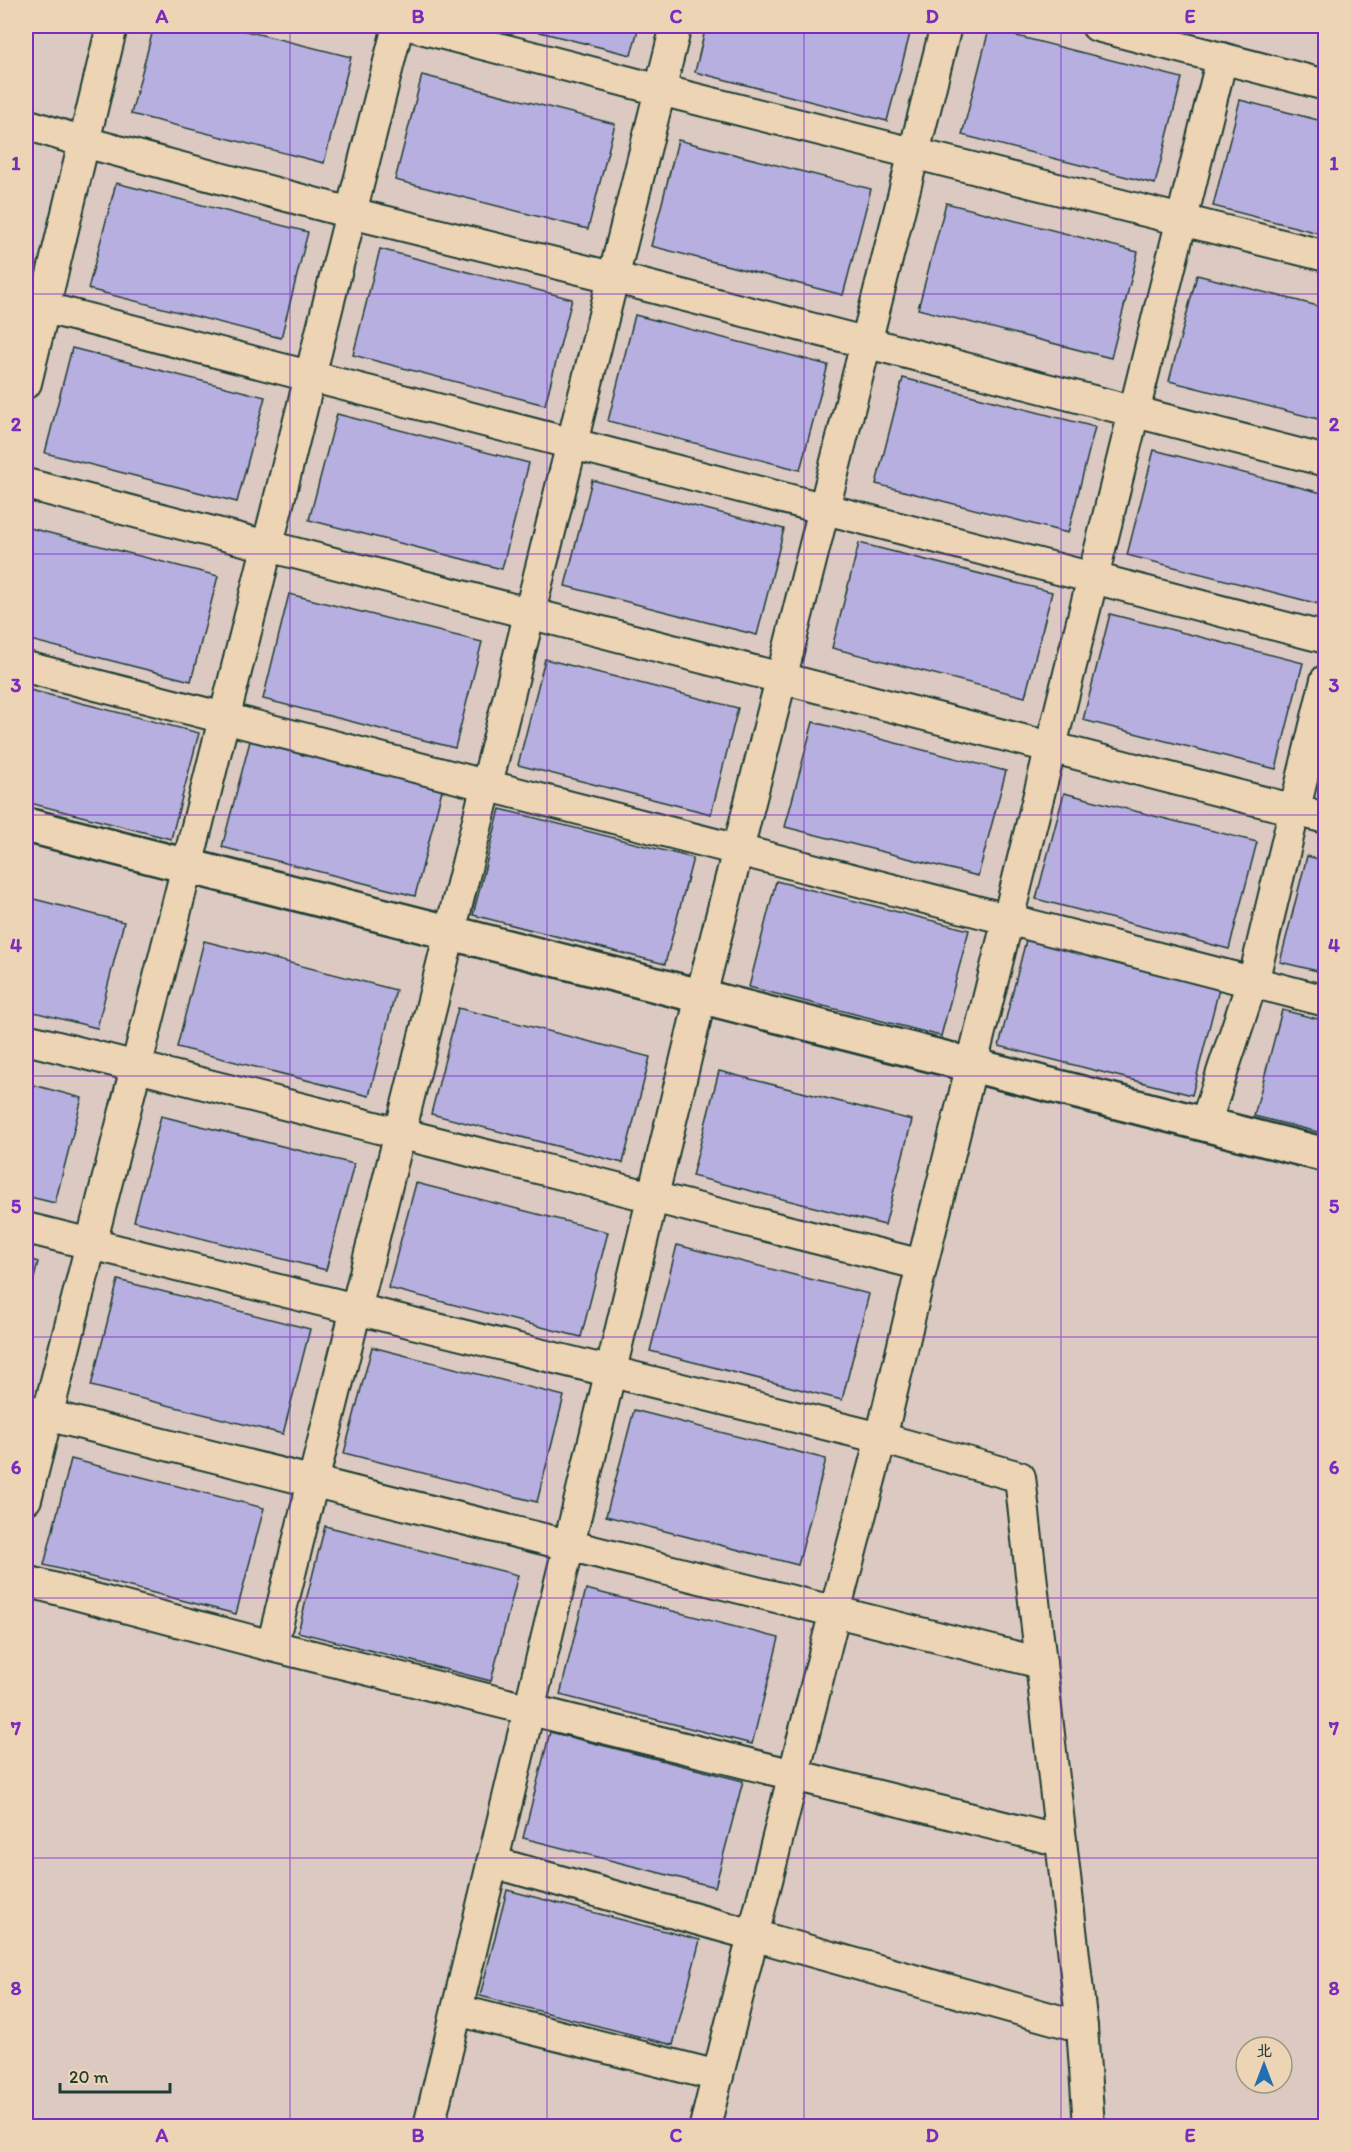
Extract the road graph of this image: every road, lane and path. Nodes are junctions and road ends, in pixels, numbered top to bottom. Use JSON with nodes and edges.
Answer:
{"nodes":[{"id":1,"x":112,"y":26,"type":"edge"},
{"id":2,"x":398,"y":26,"type":"edge"},
{"id":3,"x":414,"y":26,"type":"edge"},
{"id":4,"x":676,"y":26,"type":"edge"},
{"id":5,"x":946,"y":26,"type":"edge"},
{"id":6,"x":1096,"y":26,"type":"edge"},
{"id":7,"x":1222,"y":58,"type":"junction"},
{"id":8,"x":1326,"y":85,"type":"edge"},
{"id":9,"x":660,"y":90,"type":"junction"},
{"id":10,"x":26,"y":124,"type":"edge"},
{"id":11,"x":84,"y":142,"type":"junction"},
{"id":12,"x":914,"y":153,"type":"junction"},
{"id":13,"x":351,"y":213,"type":"junction"},
{"id":14,"x":1182,"y":220,"type":"junction"},
{"id":15,"x":1326,"y":256,"type":"edge"},
{"id":16,"x":612,"y":277,"type":"junction"},
{"id":17,"x":35,"y":305,"type":"edge"},
{"id":18,"x":867,"y":342,"type":"junction"},
{"id":19,"x":310,"y":377,"type":"junction"},
{"id":20,"x":26,"y":383,"type":"edge"},
{"id":21,"x":1134,"y":412,"type":"junction"},
{"id":22,"x":571,"y":443,"type":"junction"},
{"id":23,"x":1326,"y":461,"type":"edge"},
{"id":24,"x":26,"y":484,"type":"edge"},
{"id":25,"x":825,"y":509,"type":"junction"},
{"id":26,"x":267,"y":546,"type":"junction"},
{"id":27,"x":1092,"y":578,"type":"junction"},
{"id":28,"x":529,"y":613,"type":"junction"},
{"id":29,"x":1326,"y":638,"type":"edge"},
{"id":30,"x":26,"y":667,"type":"edge"},
{"id":31,"x":782,"y":678,"type":"junction"},
{"id":32,"x":1326,"y":680,"type":"edge"},
{"id":33,"x":224,"y":718,"type":"junction"},
{"id":34,"x":1050,"y":748,"type":"junction"},
{"id":35,"x":486,"y":785,"type":"junction"},
{"id":36,"x":1294,"y":810,"type":"junction"},
{"id":37,"x":1326,"y":818,"type":"edge"},
{"id":38,"x":26,"y":825,"type":"edge"},
{"id":39,"x":738,"y":850,"type":"junction"},
{"id":40,"x":187,"y":866,"type":"junction"},
{"id":41,"x":1008,"y":920,"type":"junction"},
{"id":42,"x":450,"y":933,"type":"junction"},
{"id":43,"x":1252,"y":982,"type":"junction"},
{"id":44,"x":701,"y":996,"type":"junction"},
{"id":45,"x":1326,"y":1002,"type":"edge"},
{"id":46,"x":26,"y":1040,"type":"edge"},
{"id":47,"x":971,"y":1065,"type":"junction"},
{"id":48,"x":136,"y":1067,"type":"junction"},
{"id":49,"x":1205,"y":1124,"type":"junction"},
{"id":50,"x":400,"y":1133,"type":"junction"},
{"id":51,"x":1326,"y":1155,"type":"edge"},
{"id":52,"x":652,"y":1197,"type":"junction"},
{"id":53,"x":26,"y":1228,"type":"edge"},
{"id":54,"x":91,"y":1244,"type":"junction"},
{"id":55,"x":922,"y":1265,"type":"junction"},
{"id":56,"x":356,"y":1310,"type":"junction"},
{"id":57,"x":610,"y":1372,"type":"junction"},
{"id":58,"x":36,"y":1413,"type":"edge"},
{"id":59,"x":881,"y":1438,"type":"junction"},
{"id":60,"x":313,"y":1482,"type":"junction"},
{"id":61,"x":26,"y":1499,"type":"edge"},
{"id":62,"x":568,"y":1545,"type":"junction"},
{"id":63,"x":26,"y":1581,"type":"edge"},
{"id":64,"x":835,"y":1611,"type":"junction"},
{"id":65,"x":272,"y":1646,"type":"junction"},
{"id":66,"x":1041,"y":1663,"type":"junction"},
{"id":67,"x":529,"y":1710,"type":"junction"},
{"id":68,"x":793,"y":1775,"type":"junction"},
{"id":69,"x":1061,"y":1841,"type":"junction"},
{"id":70,"x":492,"y":1862,"type":"junction"},
{"id":71,"x":753,"y":1935,"type":"junction"},
{"id":72,"x":457,"y":2010,"type":"junction"},
{"id":73,"x":1082,"y":2027,"type":"junction"},
{"id":74,"x":718,"y":2076,"type":"junction"},
{"id":75,"x":429,"y":2127,"type":"edge"},
{"id":76,"x":705,"y":2127,"type":"edge"},
{"id":77,"x":1089,"y":2127,"type":"edge"}],
"edges":[{"from":1,"to":11,"type":"street"},
{"from":2,"to":13,"type":"street"},
{"from":3,"to":9,"type":"street"},
{"from":4,"to":9,"type":"street"},
{"from":5,"to":12,"type":"street"},
{"from":6,"to":7,"type":"street"},
{"from":7,"to":8,"type":"street"},
{"from":7,"to":14,"type":"street"},
{"from":9,"to":12,"type":"street"},
{"from":9,"to":16,"type":"street"},
{"from":10,"to":11,"type":"street"},
{"from":11,"to":13,"type":"street"},
{"from":11,"to":17,"type":"street"},
{"from":12,"to":14,"type":"street"},
{"from":12,"to":18,"type":"street"},
{"from":13,"to":16,"type":"street"},
{"from":13,"to":19,"type":"street"},
{"from":14,"to":15,"type":"street"},
{"from":14,"to":21,"type":"street"},
{"from":16,"to":18,"type":"street"},
{"from":16,"to":22,"type":"street"},
{"from":17,"to":19,"type":"street"},
{"from":17,"to":20,"type":"street"},
{"from":18,"to":21,"type":"street"},
{"from":18,"to":25,"type":"street"},
{"from":19,"to":22,"type":"street"},
{"from":19,"to":26,"type":"street"},
{"from":21,"to":23,"type":"street"},
{"from":21,"to":27,"type":"street"},
{"from":22,"to":25,"type":"street"},
{"from":22,"to":28,"type":"street"},
{"from":24,"to":26,"type":"street"},
{"from":25,"to":27,"type":"street"},
{"from":25,"to":31,"type":"street"},
{"from":26,"to":28,"type":"street"},
{"from":26,"to":33,"type":"street"},
{"from":27,"to":29,"type":"street"},
{"from":27,"to":34,"type":"street"},
{"from":28,"to":31,"type":"street"},
{"from":28,"to":35,"type":"street"},
{"from":30,"to":33,"type":"street"},
{"from":31,"to":34,"type":"street"},
{"from":31,"to":39,"type":"street"},
{"from":32,"to":36,"type":"street"},
{"from":33,"to":35,"type":"street"},
{"from":33,"to":40,"type":"street"},
{"from":34,"to":36,"type":"street"},
{"from":34,"to":41,"type":"street"},
{"from":35,"to":39,"type":"street"},
{"from":35,"to":42,"type":"street"},
{"from":36,"to":37,"type":"street"},
{"from":36,"to":43,"type":"street"},
{"from":38,"to":40,"type":"street"},
{"from":39,"to":41,"type":"street"},
{"from":39,"to":44,"type":"street"},
{"from":40,"to":42,"type":"street"},
{"from":40,"to":48,"type":"street"},
{"from":41,"to":43,"type":"street"},
{"from":41,"to":47,"type":"street"},
{"from":42,"to":44,"type":"street"},
{"from":42,"to":50,"type":"street"},
{"from":43,"to":45,"type":"street"},
{"from":43,"to":49,"type":"street"},
{"from":44,"to":47,"type":"street"},
{"from":44,"to":52,"type":"street"},
{"from":46,"to":48,"type":"street"},
{"from":47,"to":49,"type":"street"},
{"from":47,"to":55,"type":"street"},
{"from":48,"to":50,"type":"street"},
{"from":48,"to":54,"type":"street"},
{"from":49,"to":51,"type":"street"},
{"from":50,"to":52,"type":"street"},
{"from":50,"to":56,"type":"street"},
{"from":52,"to":55,"type":"street"},
{"from":52,"to":57,"type":"street"},
{"from":53,"to":54,"type":"street"},
{"from":54,"to":56,"type":"street"},
{"from":54,"to":58,"type":"street"},
{"from":55,"to":59,"type":"street"},
{"from":56,"to":57,"type":"street"},
{"from":56,"to":60,"type":"street"},
{"from":57,"to":59,"type":"street"},
{"from":57,"to":62,"type":"street"},
{"from":58,"to":60,"type":"street"},
{"from":58,"to":61,"type":"street"},
{"from":59,"to":64,"type":"street"},
{"from":59,"to":66,"type":"street"},
{"from":60,"to":62,"type":"street"},
{"from":60,"to":65,"type":"street"},
{"from":62,"to":64,"type":"street"},
{"from":62,"to":67,"type":"street"},
{"from":63,"to":65,"type":"street"},
{"from":64,"to":66,"type":"street"},
{"from":64,"to":68,"type":"street"},
{"from":65,"to":67,"type":"street"},
{"from":66,"to":69,"type":"street"},
{"from":67,"to":68,"type":"street"},
{"from":67,"to":70,"type":"street"},
{"from":68,"to":69,"type":"street"},
{"from":68,"to":71,"type":"street"},
{"from":69,"to":73,"type":"street"},
{"from":70,"to":71,"type":"street"},
{"from":70,"to":72,"type":"street"},
{"from":71,"to":73,"type":"street"},
{"from":71,"to":74,"type":"street"},
{"from":72,"to":74,"type":"street"},
{"from":72,"to":75,"type":"street"},
{"from":73,"to":77,"type":"street"},
{"from":74,"to":76,"type":"street"}]}
